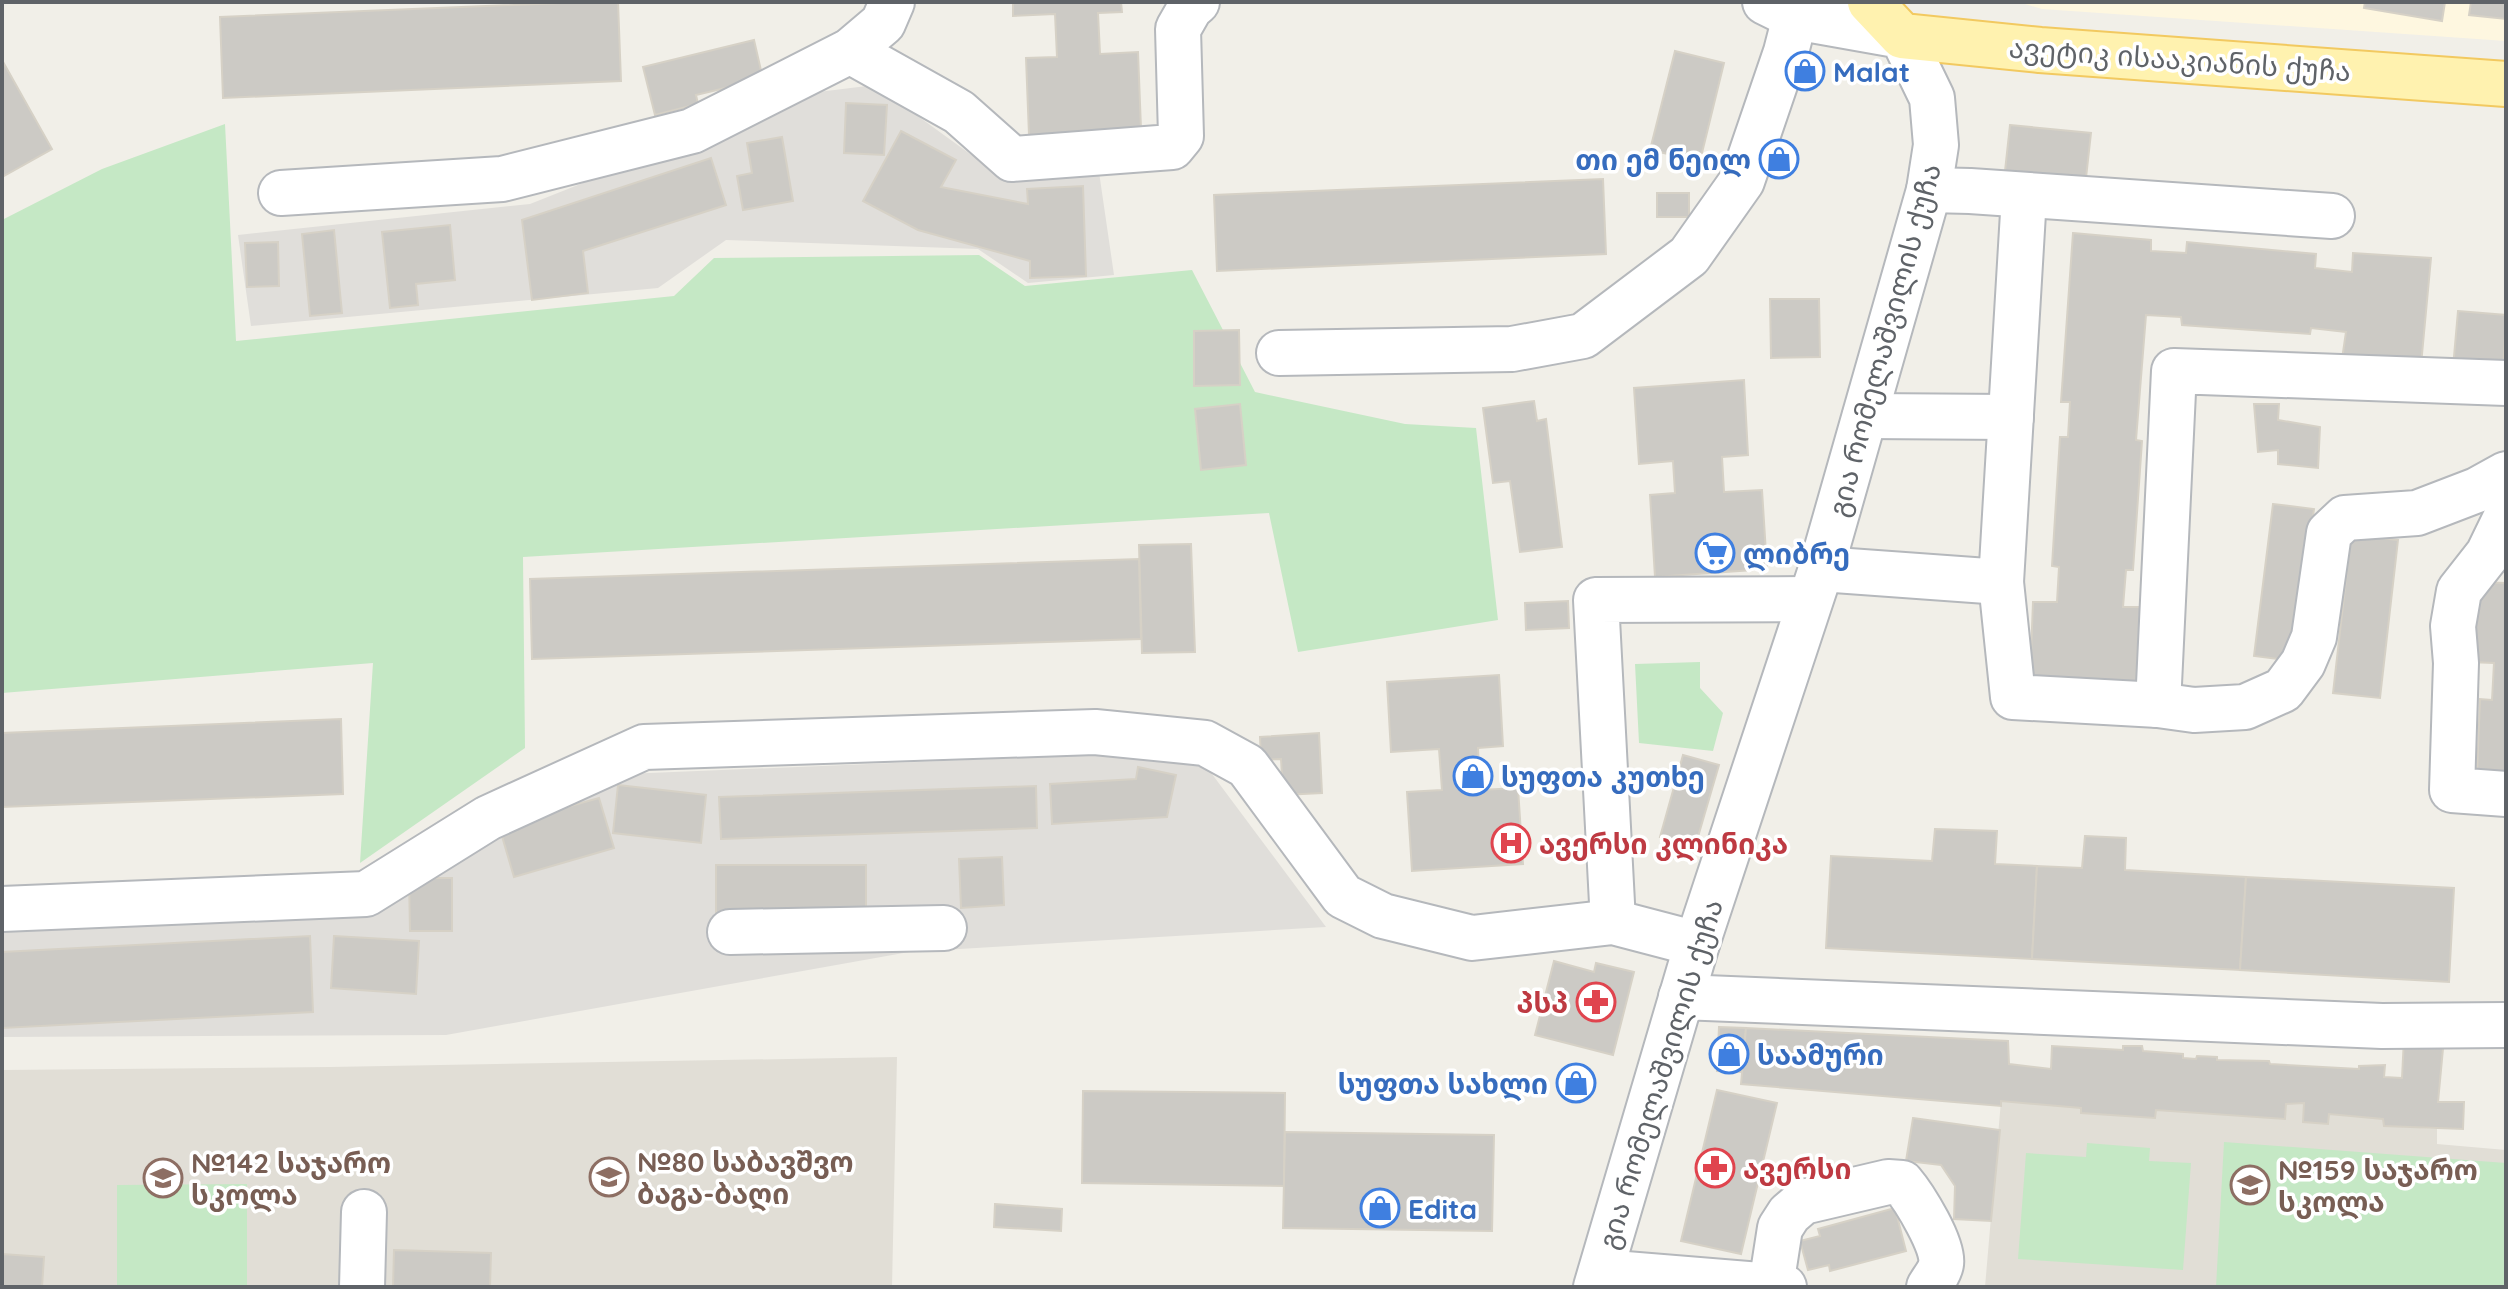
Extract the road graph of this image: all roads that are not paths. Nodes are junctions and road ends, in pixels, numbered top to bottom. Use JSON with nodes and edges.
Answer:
{"nodes":[{"id":1,"x":892,"y":2,"type":"edge"},
{"id":2,"x":1197,"y":2,"type":"edge"},
{"id":3,"x":1870,"y":2,"type":"edge"},
{"id":4,"x":1780,"y":10,"type":"edge"},
{"id":5,"x":1902,"y":36,"type":"junction"},
{"id":6,"x":850,"y":51,"type":"junction"},
{"id":7,"x":2506,"y":84,"type":"edge"},
{"id":8,"x":1929,"y":190,"type":"junction"},
{"id":9,"x":281,"y":193,"type":"dead end"},
{"id":10,"x":2024,"y":196,"type":"junction"},
{"id":11,"x":2332,"y":216,"type":"dead end"},
{"id":12,"x":1279,"y":353,"type":"dead end"},
{"id":13,"x":2506,"y":383,"type":"edge"},
{"id":14,"x":1865,"y":416,"type":"junction"},
{"id":15,"x":2011,"y":417,"type":"junction"},
{"id":16,"x":2506,"y":474,"type":"edge"},
{"id":17,"x":2506,"y":517,"type":"edge"},
{"id":18,"x":2001,"y":582,"type":"junction"},
{"id":19,"x":1816,"y":584,"type":"junction"},
{"id":20,"x":2158,"y":705,"type":"junction"},
{"id":21,"x":2506,"y":794,"type":"edge"},
{"id":22,"x":2,"y":909,"type":"edge"},
{"id":23,"x":1613,"y":922,"type":"junction"},
{"id":24,"x":944,"y":928,"type":"dead end"},
{"id":25,"x":730,"y":932,"type":"dead end"},
{"id":26,"x":1697,"y":944,"type":"junction"},
{"id":27,"x":1681,"y":997,"type":"junction"},
{"id":28,"x":2506,"y":1025,"type":"edge"},
{"id":29,"x":364,"y":1212,"type":"dead end"},
{"id":30,"x":1598,"y":1279,"type":"edge"},
{"id":31,"x":1771,"y":1286,"type":"edge"},
{"id":32,"x":362,"y":1287,"type":"edge"},
{"id":33,"x":1784,"y":1287,"type":"edge"},
{"id":34,"x":1929,"y":1287,"type":"edge"}],
"edges":[{"from":1,"to":6,"type":"street"},
{"from":2,"to":6,"type":"street"},
{"from":3,"to":5,"type":"main road"},
{"from":4,"to":5,"type":"street"},
{"from":4,"to":12,"type":"street"},
{"from":5,"to":7,"type":"main road","name":"ავეტიკ ისააკიანის ქუჩა"},
{"from":5,"to":8,"type":"street","name":"გია რომელაშვილის ქუჩა"},
{"from":6,"to":9,"type":"street"},
{"from":8,"to":10,"type":"street"},
{"from":8,"to":14,"type":"street","name":"გია რომელაშვილის ქუჩა"},
{"from":10,"to":11,"type":"street"},
{"from":10,"to":15,"type":"street"},
{"from":13,"to":20,"type":"street"},
{"from":14,"to":15,"type":"street"},
{"from":14,"to":19,"type":"street","name":"გია რომელაშვილის ქუჩა"},
{"from":15,"to":18,"type":"street"},
{"from":16,"to":20,"type":"street"},
{"from":17,"to":21,"type":"street"},
{"from":18,"to":19,"type":"street"},
{"from":18,"to":20,"type":"street"},
{"from":19,"to":23,"type":"street"},
{"from":19,"to":26,"type":"street","name":"გია რომელაშვილის ქუჩა"},
{"from":22,"to":23,"type":"street"},
{"from":23,"to":26,"type":"street"},
{"from":24,"to":25,"type":"street"},
{"from":26,"to":27,"type":"street","name":"გია რომელაშვილის ქუჩა"},
{"from":27,"to":28,"type":"street"},
{"from":27,"to":30,"type":"street","name":"გია რომელაშვილის ქუჩა"},
{"from":29,"to":32,"type":"street"},
{"from":30,"to":31,"type":"street"},
{"from":31,"to":33,"type":"street"},
{"from":31,"to":34,"type":"street"}]}
